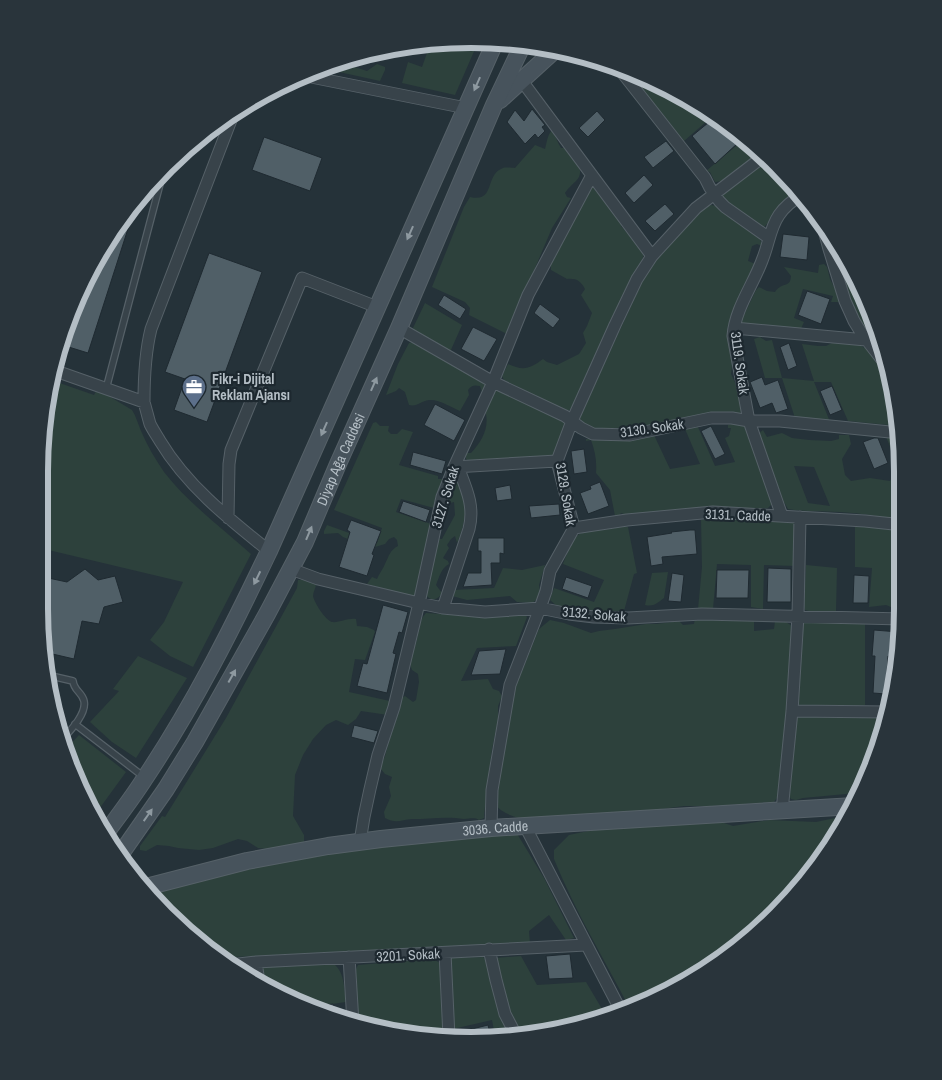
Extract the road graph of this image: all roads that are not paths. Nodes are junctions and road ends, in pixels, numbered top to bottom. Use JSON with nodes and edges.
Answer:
{"nodes":[{"id":1,"x":492,"y":48,"type":"edge"},
{"id":2,"x":520,"y":50,"type":"edge"},
{"id":3,"x":549,"y":55,"type":"edge"},
{"id":4,"x":626,"y":77,"type":"edge"},
{"id":5,"x":315,"y":78,"type":"edge"},
{"id":6,"x":522,"y":80,"type":"junction"},
{"id":7,"x":494,"y":105,"type":"junction"},
{"id":8,"x":466,"y":108,"type":"junction"},
{"id":9,"x":230,"y":123,"type":"edge"},
{"id":10,"x":758,"y":161,"type":"edge"},
{"id":11,"x":592,"y":175,"type":"junction"},
{"id":12,"x":160,"y":185,"type":"edge"},
{"id":13,"x":713,"y":194,"type":"junction"},
{"id":14,"x":795,"y":199,"type":"edge"},
{"id":15,"x":769,"y":238,"type":"junction"},
{"id":16,"x":827,"y":243,"type":"edge"},
{"id":17,"x":652,"y":256,"type":"junction"},
{"id":18,"x":377,"y":308,"type":"junction"},
{"id":19,"x":399,"y":328,"type":"junction"},
{"id":20,"x":734,"y":328,"type":"junction"},
{"id":21,"x":866,"y":340,"type":"junction"},
{"id":22,"x":878,"y":355,"type":"edge"},
{"id":23,"x":59,"y":372,"type":"edge"},
{"id":24,"x":493,"y":382,"type":"junction"},
{"id":25,"x":106,"y":389,"type":"junction"},
{"id":26,"x":144,"y":402,"type":"junction"},
{"id":27,"x":572,"y":421,"type":"junction"},
{"id":28,"x":749,"y":421,"type":"junction"},
{"id":29,"x":893,"y":432,"type":"edge"},
{"id":30,"x":557,"y":461,"type":"junction"},
{"id":31,"x":456,"y":467,"type":"junction"},
{"id":32,"x":782,"y":516,"type":"junction"},
{"id":33,"x":800,"y":517,"type":"junction"},
{"id":34,"x":228,"y":518,"type":"junction"},
{"id":35,"x":895,"y":524,"type":"edge"},
{"id":36,"x":574,"y":528,"type":"junction"},
{"id":37,"x":269,"y":551,"type":"junction"},
{"id":38,"x":291,"y":569,"type":"junction"},
{"id":39,"x":419,"y":603,"type":"junction"},
{"id":40,"x":443,"y":608,"type":"junction"},
{"id":41,"x":540,"y":608,"type":"junction"},
{"id":42,"x":798,"y":616,"type":"junction"},
{"id":43,"x":895,"y":619,"type":"edge"},
{"id":44,"x":53,"y":676,"type":"edge"},
{"id":45,"x":792,"y":711,"type":"junction"},
{"id":46,"x":882,"y":712,"type":"edge"},
{"id":47,"x":75,"y":724,"type":"junction"},
{"id":48,"x":67,"y":734,"type":"edge"},
{"id":49,"x":145,"y":778,"type":"junction"},
{"id":50,"x":846,"y":806,"type":"edge"},
{"id":51,"x":782,"y":810,"type":"junction"},
{"id":52,"x":525,"y":826,"type":"junction"},
{"id":53,"x":491,"y":828,"type":"junction"},
{"id":54,"x":109,"y":829,"type":"edge"},
{"id":55,"x":360,"y":842,"type":"junction"},
{"id":56,"x":123,"y":850,"type":"edge"},
{"id":57,"x":151,"y":886,"type":"edge"},
{"id":58,"x":586,"y":945,"type":"junction"},
{"id":59,"x":489,"y":950,"type":"junction"},
{"id":60,"x":444,"y":953,"type":"junction"},
{"id":61,"x":349,"y":957,"type":"junction"},
{"id":62,"x":256,"y":962,"type":"junction"},
{"id":63,"x":240,"y":964,"type":"edge"},
{"id":64,"x":258,"y":975,"type":"edge"},
{"id":65,"x":618,"y":1006,"type":"edge"},
{"id":66,"x":353,"y":1015,"type":"edge"},
{"id":67,"x":514,"y":1030,"type":"edge"},
{"id":68,"x":449,"y":1032,"type":"edge"}],
"edges":[{"from":1,"to":8,"type":"main road","name":"Diyap Ağa Caddesi","one_way":true},
{"from":2,"to":7,"type":"main road","name":"Diyap Ağa Caddesi"},
{"from":3,"to":6,"type":"main road"},
{"from":4,"to":13,"type":"street"},
{"from":5,"to":8,"type":"street"},
{"from":6,"to":7,"type":"main road"},
{"from":6,"to":11,"type":"street"},
{"from":7,"to":19,"type":"main road","name":"Diyap Ağa Caddesi"},
{"from":8,"to":18,"type":"main road","name":"Diyap Ağa Caddesi","one_way":true},
{"from":9,"to":26,"type":"street"},
{"from":10,"to":13,"type":"street","name":"3129. Sokak"},
{"from":11,"to":17,"type":"street"},
{"from":11,"to":24,"type":"street","name":"3127. Sokak"},
{"from":12,"to":25,"type":"lane"},
{"from":13,"to":15,"type":"street"},
{"from":13,"to":17,"type":"street","name":"3129. Sokak"},
{"from":14,"to":15,"type":"street","name":"3119. Sokak"},
{"from":15,"to":20,"type":"street","name":"3119. Sokak"},
{"from":16,"to":21,"type":"street"},
{"from":17,"to":27,"type":"street","name":"3129. Sokak"},
{"from":18,"to":34,"type":"street"},
{"from":18,"to":37,"type":"main road","name":"Diyap Ağa Caddesi","one_way":true},
{"from":19,"to":24,"type":"street","name":"3130. Sokak"},
{"from":38,"to":19,"type":"main road","name":"Diyap Ağa Caddesi","one_way":true},
{"from":20,"to":21,"type":"street"},
{"from":20,"to":28,"type":"street","name":"3119. Sokak"},
{"from":21,"to":22,"type":"street"},
{"from":23,"to":25,"type":"street"},
{"from":24,"to":27,"type":"street","name":"3130. Sokak"},
{"from":24,"to":31,"type":"street","name":"3127. Sokak"},
{"from":25,"to":26,"type":"street"},
{"from":26,"to":34,"type":"street"},
{"from":27,"to":28,"type":"street","name":"3130. Sokak"},
{"from":27,"to":30,"type":"street","name":"3129. Sokak"},
{"from":28,"to":29,"type":"street","name":"3130. Sokak"},
{"from":28,"to":32,"type":"street","name":"3119. Sokak"},
{"from":30,"to":31,"type":"street"},
{"from":30,"to":36,"type":"street","name":"3129. Sokak"},
{"from":31,"to":39,"type":"street","name":"3127. Sokak"},
{"from":31,"to":40,"type":"street"},
{"from":32,"to":33,"type":"street","name":"3131. Cadde"},
{"from":32,"to":36,"type":"street","name":"3131. Cadde"},
{"from":33,"to":35,"type":"street","name":"3131. Cadde"},
{"from":33,"to":42,"type":"street"},
{"from":34,"to":37,"type":"street"},
{"from":36,"to":41,"type":"street","name":"3129. Sokak"},
{"from":37,"to":49,"type":"main road","name":"Diyap Ağa Caddesi","one_way":true},
{"from":38,"to":39,"type":"street","name":"3132. Sokak"},
{"from":56,"to":38,"type":"main road","name":"Diyap Ağa Caddesi","one_way":true},
{"from":39,"to":40,"type":"street","name":"3132. Sokak"},
{"from":39,"to":55,"type":"street","name":"3127. Sokak"},
{"from":40,"to":41,"type":"street","name":"3132. Sokak"},
{"from":41,"to":42,"type":"street","name":"3132. Sokak"},
{"from":41,"to":53,"type":"street","name":"3129. Sokak"},
{"from":42,"to":43,"type":"street","name":"3132. Sokak"},
{"from":42,"to":45,"type":"street"},
{"from":44,"to":47,"type":"lane"},
{"from":45,"to":46,"type":"street"},
{"from":45,"to":51,"type":"street"},
{"from":47,"to":48,"type":"lane"},
{"from":47,"to":49,"type":"lane"},
{"from":49,"to":54,"type":"main road","name":"Diyap Ağa Caddesi"},
{"from":50,"to":51,"type":"main road","name":"3036. Cadde"},
{"from":51,"to":52,"type":"main road","name":"3036. Cadde"},
{"from":52,"to":53,"type":"main road","name":"3036. Cadde"},
{"from":52,"to":58,"type":"street"},
{"from":53,"to":55,"type":"main road","name":"3036. Cadde"},
{"from":55,"to":57,"type":"main road","name":"3036. Cadde"},
{"from":58,"to":59,"type":"street","name":"3201. Sokak"},
{"from":58,"to":65,"type":"street"},
{"from":59,"to":60,"type":"street","name":"3201. Sokak"},
{"from":59,"to":67,"type":"street"},
{"from":60,"to":61,"type":"street","name":"3201. Sokak"},
{"from":60,"to":68,"type":"street"},
{"from":61,"to":62,"type":"street","name":"3201. Sokak"},
{"from":61,"to":66,"type":"street"},
{"from":62,"to":63,"type":"street","name":"3201. Sokak"},
{"from":62,"to":64,"type":"street"}]}
